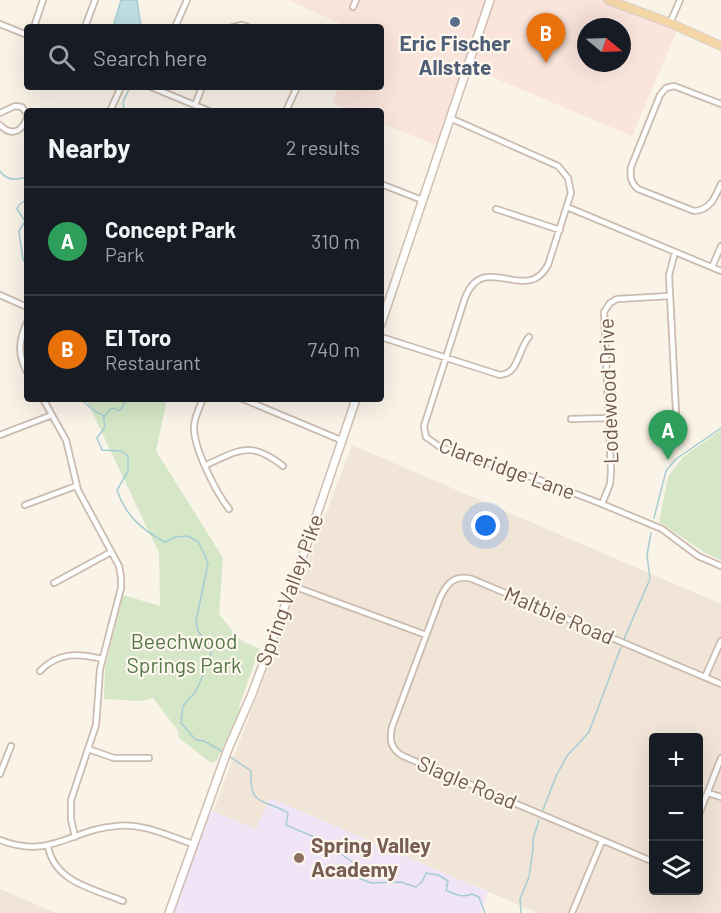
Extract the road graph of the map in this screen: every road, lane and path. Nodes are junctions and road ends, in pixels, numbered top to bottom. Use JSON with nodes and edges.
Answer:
{"nodes":[{"id":1,"x":43,"y":0,"type":"edge"},
{"id":2,"x":95,"y":0,"type":"edge"},
{"id":3,"x":187,"y":0,"type":"edge"},
{"id":4,"x":356,"y":0,"type":"edge"},
{"id":5,"x":490,"y":0,"type":"edge"},
{"id":6,"x":608,"y":0,"type":"edge"},
{"id":7,"x":680,"y":0,"type":"edge"},
{"id":8,"x":353,"y":7,"type":"dead end"},
{"id":9,"x":670,"y":23,"type":"junction"},
{"id":10,"x":0,"y":24,"type":"edge"},
{"id":11,"x":35,"y":24,"type":"edge"},
{"id":12,"x":87,"y":24,"type":"edge"},
{"id":13,"x":176,"y":24,"type":"edge"},
{"id":14,"x":24,"y":34,"type":"edge"},
{"id":15,"x":721,"y":46,"type":"edge"},
{"id":16,"x":120,"y":90,"type":"edge"},
{"id":17,"x":158,"y":90,"type":"edge"},
{"id":18,"x":201,"y":90,"type":"edge"},
{"id":19,"x":296,"y":90,"type":"edge"},
{"id":20,"x":721,"y":104,"type":"edge"},
{"id":21,"x":195,"y":105,"type":"junction"},
{"id":22,"x":112,"y":108,"type":"edge"},
{"id":23,"x":202,"y":108,"type":"edge"},
{"id":24,"x":287,"y":108,"type":"edge"},
{"id":25,"x":24,"y":110,"type":"edge"},
{"id":26,"x":0,"y":113,"type":"edge"},
{"id":27,"x":450,"y":118,"type":"junction"},
{"id":28,"x":24,"y":123,"type":"edge"},
{"id":29,"x":0,"y":125,"type":"edge"},
{"id":30,"x":721,"y":184,"type":"edge"},
{"id":31,"x":384,"y":185,"type":"edge"},
{"id":32,"x":422,"y":200,"type":"junction"},
{"id":33,"x":567,"y":207,"type":"junction"},
{"id":34,"x":496,"y":209,"type":"dead end"},
{"id":35,"x":560,"y":230,"type":"junction"},
{"id":36,"x":721,"y":246,"type":"edge"},
{"id":37,"x":675,"y":252,"type":"junction"},
{"id":38,"x":712,"y":267,"type":"junction"},
{"id":39,"x":721,"y":271,"type":"edge"},
{"id":40,"x":0,"y":295,"type":"edge"},
{"id":41,"x":670,"y":296,"type":"junction"},
{"id":42,"x":24,"y":306,"type":"edge"},
{"id":43,"x":384,"y":315,"type":"edge"},
{"id":44,"x":24,"y":331,"type":"edge"},
{"id":45,"x":530,"y":337,"type":"dead end"},
{"id":46,"x":384,"y":338,"type":"edge"},
{"id":47,"x":446,"y":358,"type":"junction"},
{"id":48,"x":24,"y":366,"type":"edge"},
{"id":49,"x":45,"y":402,"type":"edge"},
{"id":50,"x":202,"y":402,"type":"edge"},
{"id":51,"x":250,"y":402,"type":"edge"},
{"id":52,"x":356,"y":402,"type":"edge"},
{"id":53,"x":676,"y":412,"type":"dead end"},
{"id":54,"x":52,"y":415,"type":"junction"},
{"id":55,"x":608,"y":418,"type":"junction"},
{"id":56,"x":571,"y":419,"type":"dead end"},
{"id":57,"x":0,"y":435,"type":"edge"},
{"id":58,"x":343,"y":441,"type":"junction"},
{"id":59,"x":206,"y":465,"type":"junction"},
{"id":60,"x":283,"y":466,"type":"dead end"},
{"id":61,"x":76,"y":486,"type":"junction"},
{"id":62,"x":602,"y":504,"type":"junction"},
{"id":63,"x":25,"y":505,"type":"dead end"},
{"id":64,"x":229,"y":509,"type":"dead end"},
{"id":65,"x":111,"y":552,"type":"junction"},
{"id":66,"x":721,"y":566,"type":"edge"},
{"id":67,"x":54,"y":583,"type":"dead end"},
{"id":68,"x":292,"y":586,"type":"junction"},
{"id":69,"x":426,"y":635,"type":"junction"},
{"id":70,"x":721,"y":641,"type":"edge"},
{"id":71,"x":102,"y":658,"type":"junction"},
{"id":72,"x":40,"y":671,"type":"dead end"},
{"id":73,"x":705,"y":677,"type":"junction"},
{"id":74,"x":721,"y":684,"type":"edge"},
{"id":75,"x":11,"y":746,"type":"dead end"},
{"id":76,"x":88,"y":749,"type":"junction"},
{"id":77,"x":149,"y":758,"type":"dead end"},
{"id":78,"x":721,"y":758,"type":"edge"},
{"id":79,"x":0,"y":774,"type":"edge"},
{"id":80,"x":708,"y":792,"type":"junction"},
{"id":81,"x":721,"y":797,"type":"edge"},
{"id":82,"x":703,"y":806,"type":"edge"},
{"id":83,"x":75,"y":837,"type":"junction"},
{"id":84,"x":0,"y":840,"type":"edge"},
{"id":85,"x":602,"y":841,"type":"junction"},
{"id":86,"x":194,"y":844,"type":"junction"},
{"id":87,"x":48,"y":846,"type":"junction"},
{"id":88,"x":649,"y":860,"type":"edge"},
{"id":89,"x":123,"y":901,"type":"dead end"},
{"id":90,"x":169,"y":913,"type":"edge"},
{"id":91,"x":572,"y":913,"type":"edge"}],
"edges":[{"from":1,"to":11,"type":"street"},
{"from":2,"to":12,"type":"street"},
{"from":3,"to":13,"type":"street"},
{"from":4,"to":8,"type":"street"},
{"from":5,"to":27,"type":"street"},
{"from":6,"to":9,"type":"main road"},
{"from":7,"to":9,"type":"street"},
{"from":9,"to":15,"type":"main road"},
{"from":10,"to":14,"type":"street"},
{"from":16,"to":22,"type":"street"},
{"from":17,"to":21,"type":"street"},
{"from":18,"to":21,"type":"street"},
{"from":19,"to":24,"type":"street"},
{"from":20,"to":30,"type":"street"},
{"from":21,"to":23,"type":"street"},
{"from":25,"to":26,"type":"street"},
{"from":27,"to":32,"type":"street"},
{"from":27,"to":33,"type":"street","name":"Clareridge Lane"},
{"from":28,"to":29,"type":"street"},
{"from":31,"to":32,"type":"street"},
{"from":32,"to":43,"type":"street"},
{"from":33,"to":35,"type":"street","name":"Clareridge Lane"},
{"from":33,"to":37,"type":"street"},
{"from":34,"to":35,"type":"street"},
{"from":35,"to":47,"type":"street","name":"Clareridge Lane"},
{"from":36,"to":38,"type":"street"},
{"from":37,"to":38,"type":"street"},
{"from":37,"to":41,"type":"street"},
{"from":38,"to":39,"type":"street"},
{"from":40,"to":42,"type":"street"},
{"from":41,"to":53,"type":"street"},
{"from":41,"to":55,"type":"street","name":"Lodewood Drive"},
{"from":44,"to":48,"type":"street"},
{"from":45,"to":47,"type":"street"},
{"from":46,"to":47,"type":"street"},
{"from":47,"to":62,"type":"street","name":"Clareridge Lane"},
{"from":49,"to":54,"type":"street"},
{"from":50,"to":59,"type":"street"},
{"from":51,"to":58,"type":"street"},
{"from":52,"to":58,"type":"street","name":"Spring Valley Pike"},
{"from":54,"to":57,"type":"street"},
{"from":54,"to":61,"type":"street"},
{"from":55,"to":56,"type":"street"},
{"from":55,"to":62,"type":"street","name":"Lodewood Drive"},
{"from":58,"to":68,"type":"street","name":"Spring Valley Pike"},
{"from":59,"to":60,"type":"street"},
{"from":59,"to":64,"type":"street"},
{"from":61,"to":63,"type":"street"},
{"from":61,"to":65,"type":"street"},
{"from":62,"to":66,"type":"street","name":"Clareridge Lane"},
{"from":65,"to":67,"type":"street"},
{"from":65,"to":71,"type":"street"},
{"from":68,"to":69,"type":"street"},
{"from":68,"to":86,"type":"street","name":"Spring Valley Pike"},
{"from":69,"to":73,"type":"street","name":"Maltbie Road"},
{"from":69,"to":85,"type":"street","name":"Slagle Road"},
{"from":70,"to":73,"type":"street"},
{"from":71,"to":72,"type":"street"},
{"from":71,"to":76,"type":"street"},
{"from":73,"to":74,"type":"street","name":"Maltbie Road"},
{"from":75,"to":79,"type":"street"},
{"from":76,"to":77,"type":"street"},
{"from":76,"to":83,"type":"street"},
{"from":78,"to":80,"type":"street"},
{"from":80,"to":81,"type":"street"},
{"from":80,"to":82,"type":"street"},
{"from":83,"to":86,"type":"street"},
{"from":83,"to":87,"type":"street"},
{"from":84,"to":87,"type":"street"},
{"from":85,"to":88,"type":"street","name":"Slagle Road"},
{"from":85,"to":91,"type":"street"},
{"from":86,"to":90,"type":"street","name":"Spring Valley Pike"},
{"from":87,"to":89,"type":"street"}]}
